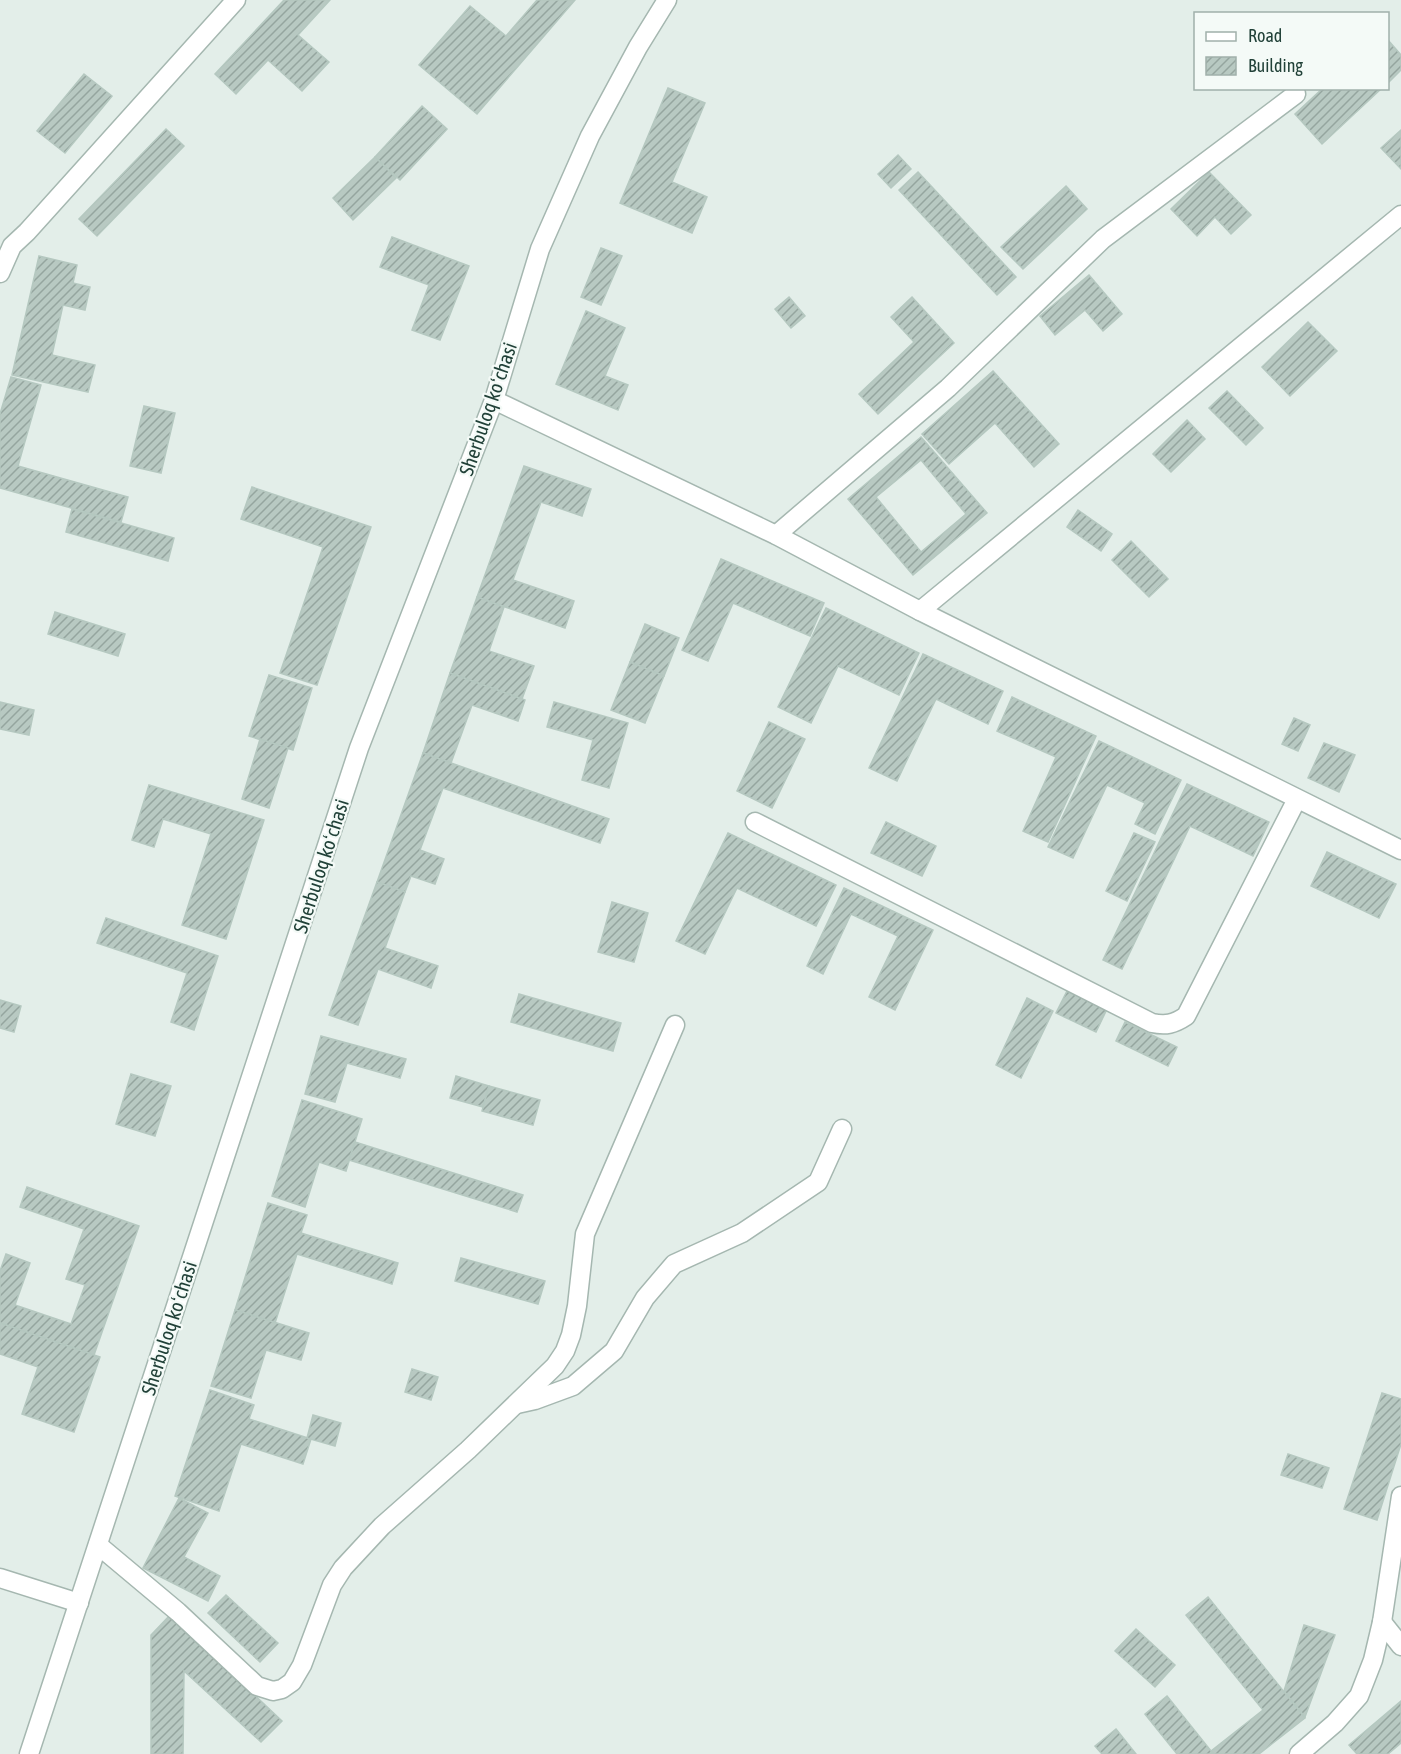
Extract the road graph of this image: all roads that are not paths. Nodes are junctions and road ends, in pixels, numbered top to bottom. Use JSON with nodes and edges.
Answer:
{"nodes":[{"id":1,"x":236,"y":0,"type":"edge"},
{"id":2,"x":667,"y":0,"type":"edge"},
{"id":3,"x":1296,"y":94,"type":"dead end"},
{"id":4,"x":1401,"y":215,"type":"edge"},
{"id":5,"x":6,"y":243,"type":"edge"},
{"id":6,"x":0,"y":273,"type":"edge"},
{"id":7,"x":494,"y":400,"type":"junction"},
{"id":8,"x":776,"y":535,"type":"junction"},
{"id":9,"x":920,"y":611,"type":"junction"},
{"id":10,"x":1297,"y":799,"type":"junction"},
{"id":11,"x":755,"y":822,"type":"dead end"},
{"id":12,"x":1401,"y":850,"type":"edge"},
{"id":13,"x":675,"y":1025,"type":"dead end"},
{"id":14,"x":842,"y":1130,"type":"dead end"},
{"id":15,"x":516,"y":1404,"type":"junction"},
{"id":16,"x":1401,"y":1496,"type":"edge"},
{"id":17,"x":98,"y":1545,"type":"junction"},
{"id":18,"x":0,"y":1578,"type":"edge"},
{"id":19,"x":79,"y":1603,"type":"junction"},
{"id":20,"x":1382,"y":1622,"type":"junction"},
{"id":21,"x":1401,"y":1646,"type":"edge"},
{"id":22,"x":29,"y":1754,"type":"edge"},
{"id":23,"x":1299,"y":1754,"type":"edge"}],
"edges":[{"from":1,"to":5,"type":"street"},
{"from":2,"to":7,"type":"street","name":"Sherbuloq koʻchasi"},
{"from":3,"to":8,"type":"street"},
{"from":4,"to":9,"type":"street"},
{"from":5,"to":6,"type":"street"},
{"from":7,"to":8,"type":"street"},
{"from":7,"to":17,"type":"street","name":"Sherbuloq koʻchasi"},
{"from":8,"to":9,"type":"street"},
{"from":9,"to":10,"type":"street"},
{"from":10,"to":11,"type":"street"},
{"from":10,"to":12,"type":"street"},
{"from":13,"to":15,"type":"street"},
{"from":14,"to":15,"type":"street"},
{"from":15,"to":17,"type":"street"},
{"from":16,"to":20,"type":"street"},
{"from":17,"to":19,"type":"street","name":"Sherbuloq koʻchasi"},
{"from":18,"to":19,"type":"street"},
{"from":19,"to":22,"type":"street","name":"Sherbuloq koʻchasi"},
{"from":20,"to":21,"type":"street"},
{"from":20,"to":23,"type":"street"}]}
